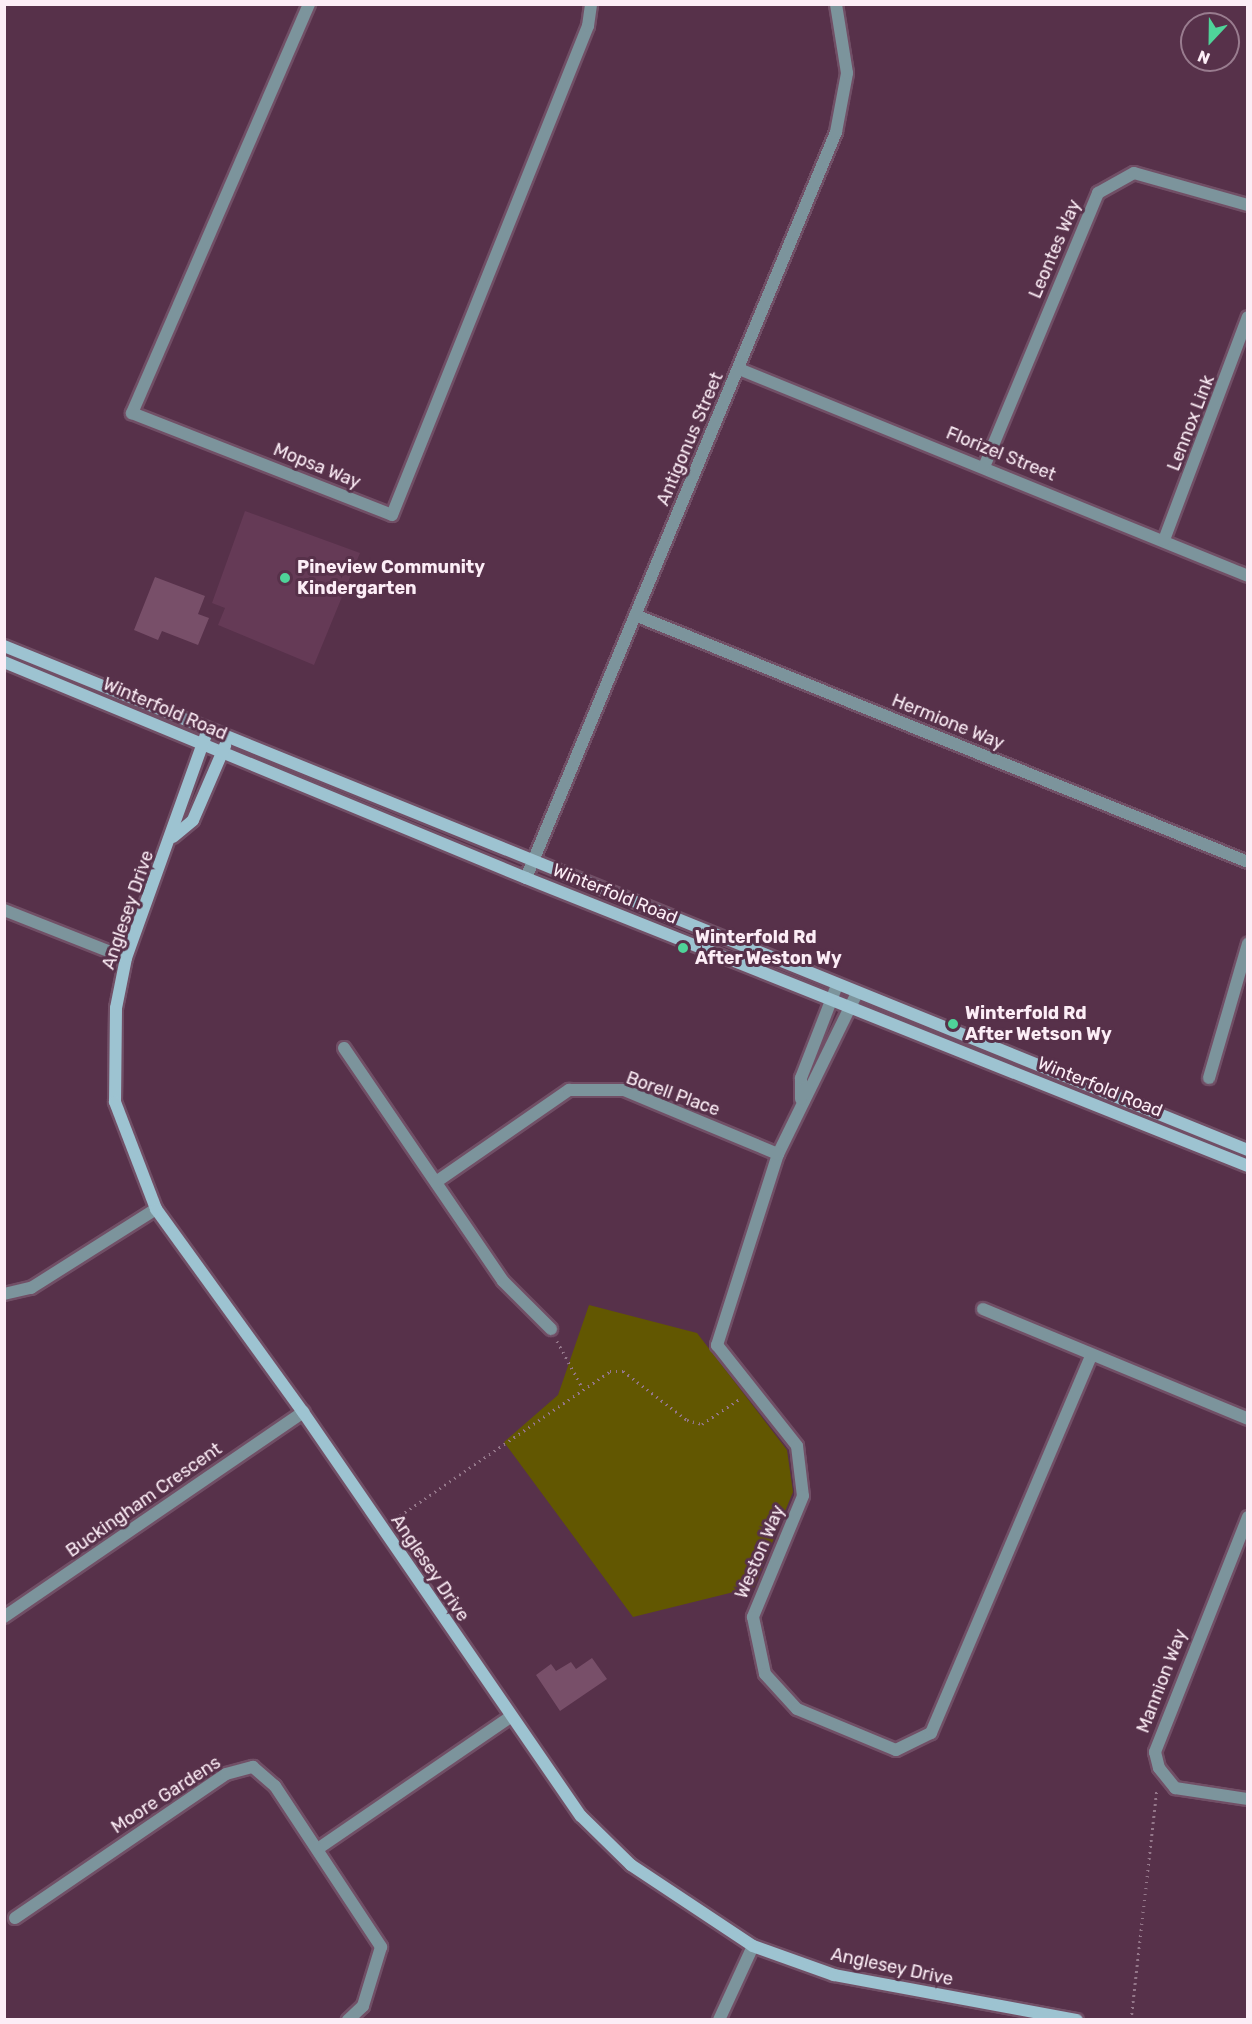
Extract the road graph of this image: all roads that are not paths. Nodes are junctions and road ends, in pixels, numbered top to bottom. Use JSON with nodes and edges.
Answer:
{"nodes":[{"id":1,"x":309,"y":4,"type":"edge"},
{"id":2,"x":591,"y":4,"type":"edge"},
{"id":3,"x":836,"y":4,"type":"edge"},
{"id":4,"x":1248,"y":205,"type":"edge"},
{"id":5,"x":1248,"y":317,"type":"edge"},
{"id":6,"x":739,"y":369,"type":"junction"},
{"id":7,"x":984,"y":466,"type":"junction"},
{"id":8,"x":1164,"y":540,"type":"junction"},
{"id":9,"x":1248,"y":576,"type":"edge"},
{"id":10,"x":635,"y":615,"type":"junction"},
{"id":11,"x":4,"y":646,"type":"edge"},
{"id":12,"x":4,"y":662,"type":"edge"},
{"id":13,"x":208,"y":729,"type":"junction"},
{"id":14,"x":229,"y":737,"type":"junction"},
{"id":15,"x":201,"y":744,"type":"junction"},
{"id":16,"x":222,"y":753,"type":"junction"},
{"id":17,"x":173,"y":837,"type":"junction"},
{"id":18,"x":532,"y":862,"type":"junction"},
{"id":19,"x":1248,"y":862,"type":"edge"},
{"id":20,"x":526,"y":878,"type":"junction"},
{"id":21,"x":4,"y":910,"type":"edge"},
{"id":22,"x":1248,"y":944,"type":"edge"},
{"id":23,"x":126,"y":958,"type":"junction"},
{"id":24,"x":837,"y":985,"type":"junction"},
{"id":25,"x":857,"y":993,"type":"junction"},
{"id":26,"x":832,"y":999,"type":"junction"},
{"id":27,"x":851,"y":1006,"type":"junction"},
{"id":28,"x":344,"y":1048,"type":"dead end"},
{"id":29,"x":1209,"y":1078,"type":"dead end"},
{"id":30,"x":801,"y":1099,"type":"junction"},
{"id":31,"x":1248,"y":1150,"type":"edge"},
{"id":32,"x":778,"y":1154,"type":"junction"},
{"id":33,"x":1248,"y":1166,"type":"edge"},
{"id":34,"x":436,"y":1182,"type":"junction"},
{"id":35,"x":156,"y":1209,"type":"junction"},
{"id":36,"x":4,"y":1294,"type":"edge"},
{"id":37,"x":983,"y":1309,"type":"dead end"},
{"id":38,"x":551,"y":1329,"type":"road end"},
{"id":39,"x":1090,"y":1356,"type":"junction"},
{"id":40,"x":303,"y":1412,"type":"junction"},
{"id":41,"x":1248,"y":1419,"type":"edge"},
{"id":42,"x":1248,"y":1516,"type":"edge"},
{"id":43,"x":4,"y":1617,"type":"edge"},
{"id":44,"x":510,"y":1717,"type":"junction"},
{"id":45,"x":1248,"y":1799,"type":"edge"},
{"id":46,"x":319,"y":1848,"type":"junction"},
{"id":47,"x":15,"y":1918,"type":"dead end"},
{"id":48,"x":753,"y":1946,"type":"junction"},
{"id":49,"x":1045,"y":2018,"type":"edge"},
{"id":50,"x":348,"y":2019,"type":"edge"},
{"id":51,"x":719,"y":2019,"type":"edge"},
{"id":52,"x":1077,"y":2019,"type":"edge"}],
"edges":[{"from":1,"to":2,"type":"street","name":"Mopsa Way"},
{"from":3,"to":6,"type":"street","name":"Antigonus Street"},
{"from":4,"to":7,"type":"street","name":"Leontes Way"},
{"from":5,"to":8,"type":"street","name":"Lennox Link"},
{"from":6,"to":7,"type":"street","name":"Florizel Street"},
{"from":6,"to":10,"type":"street","name":"Antigonus Street"},
{"from":7,"to":8,"type":"street","name":"Florizel Street"},
{"from":8,"to":9,"type":"street","name":"Florizel Street"},
{"from":10,"to":18,"type":"street","name":"Antigonus Street"},
{"from":10,"to":19,"type":"street","name":"Hermione Way"},
{"from":11,"to":13,"type":"main road","name":"Winterfold Road"},
{"from":12,"to":15,"type":"main road","name":"Winterfold Road"},
{"from":13,"to":14,"type":"main road","name":"Winterfold Road"},
{"from":13,"to":15,"type":"main road","name":"Anglesey Drive"},
{"from":14,"to":16,"type":"main road","name":"Anglesey Drive"},
{"from":14,"to":18,"type":"main road","name":"Winterfold Road"},
{"from":15,"to":16,"type":"main road","name":"Winterfold Road"},
{"from":15,"to":17,"type":"main road","name":"Anglesey Drive"},
{"from":16,"to":17,"type":"main road","name":"Anglesey Drive"},
{"from":16,"to":20,"type":"main road","name":"Winterfold Road"},
{"from":17,"to":23,"type":"main road","name":"Anglesey Drive"},
{"from":18,"to":20,"type":"street","name":"Antigonus Street"},
{"from":18,"to":24,"type":"main road","name":"Winterfold Road"},
{"from":20,"to":26,"type":"main road","name":"Winterfold Road"},
{"from":21,"to":23,"type":"street"},
{"from":22,"to":29,"type":"street"},
{"from":23,"to":35,"type":"main road","name":"Anglesey Drive"},
{"from":24,"to":25,"type":"main road","name":"Winterfold Road"},
{"from":24,"to":26,"type":"street","name":"Weston Way"},
{"from":25,"to":27,"type":"street","name":"Weston Way"},
{"from":25,"to":31,"type":"main road","name":"Winterfold Road"},
{"from":26,"to":27,"type":"main road","name":"Winterfold Road"},
{"from":26,"to":30,"type":"street","name":"Weston Way"},
{"from":27,"to":30,"type":"street","name":"Weston Way"},
{"from":27,"to":33,"type":"main road","name":"Winterfold Road"},
{"from":28,"to":34,"type":"street"},
{"from":30,"to":32,"type":"street","name":"Weston Way"},
{"from":32,"to":34,"type":"street","name":"Borell Place"},
{"from":32,"to":39,"type":"street","name":"Weston Way"},
{"from":34,"to":38,"type":"street"},
{"from":35,"to":36,"type":"street"},
{"from":35,"to":40,"type":"main road","name":"Anglesey Drive"},
{"from":37,"to":39,"type":"street"},
{"from":39,"to":41,"type":"street"},
{"from":40,"to":43,"type":"street","name":"Buckingham Crescent"},
{"from":40,"to":44,"type":"main road","name":"Anglesey Drive"},
{"from":42,"to":45,"type":"street","name":"Mannion Way"},
{"from":44,"to":46,"type":"street"},
{"from":44,"to":48,"type":"main road","name":"Anglesey Drive"},
{"from":46,"to":47,"type":"street","name":"Moore Gardens"},
{"from":46,"to":50,"type":"street","name":"Moore Gardens"},
{"from":48,"to":49,"type":"main road","name":"Anglesey Drive"},
{"from":48,"to":51,"type":"street"},
{"from":49,"to":52,"type":"main road","name":"Anglesey Drive"}]}
